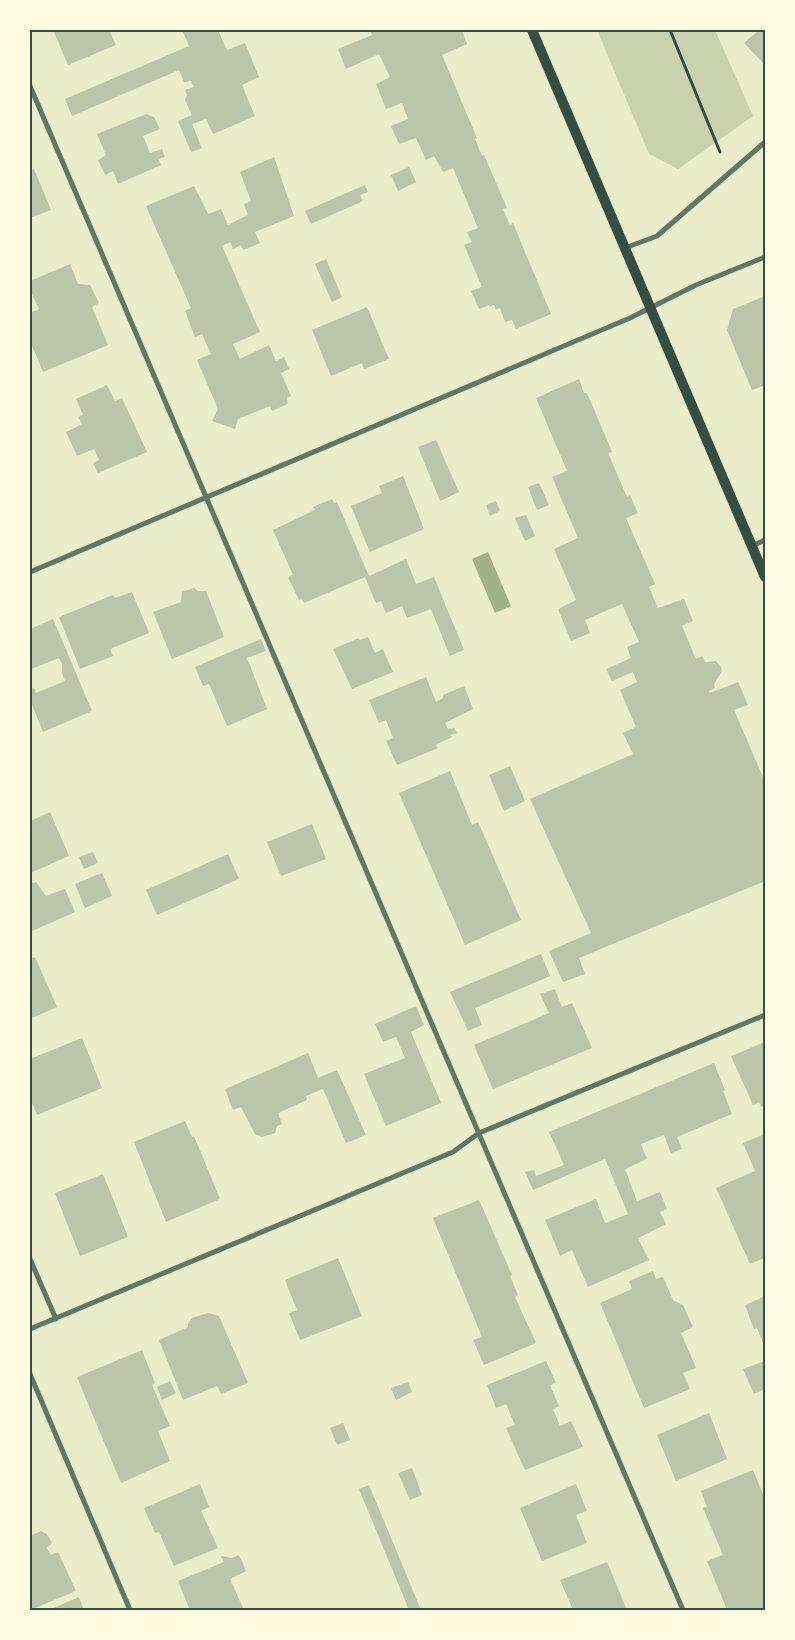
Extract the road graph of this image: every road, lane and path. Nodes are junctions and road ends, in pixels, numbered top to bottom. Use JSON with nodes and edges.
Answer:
{"nodes":[{"id":1,"x":532,"y":30,"type":"edge"},
{"id":2,"x":670,"y":30,"type":"edge"},
{"id":3,"x":30,"y":86,"type":"edge"},
{"id":4,"x":765,"y":142,"type":"edge"},
{"id":5,"x":728,"y":173,"type":"junction"},
{"id":6,"x":625,"y":248,"type":"junction"},
{"id":7,"x":765,"y":257,"type":"edge"},
{"id":8,"x":650,"y":307,"type":"junction"},
{"id":9,"x":207,"y":498,"type":"junction"},
{"id":10,"x":765,"y":540,"type":"edge"},
{"id":11,"x":752,"y":546,"type":"junction"},
{"id":12,"x":30,"y":572,"type":"edge"},
{"id":13,"x":765,"y":577,"type":"edge"},
{"id":14,"x":765,"y":1015,"type":"edge"},
{"id":15,"x":479,"y":1133,"type":"junction"},
{"id":16,"x":30,"y":1259,"type":"edge"},
{"id":17,"x":56,"y":1319,"type":"junction"},
{"id":18,"x":30,"y":1330,"type":"edge"},
{"id":19,"x":30,"y":1374,"type":"edge"},
{"id":20,"x":130,"y":1610,"type":"edge"},
{"id":21,"x":683,"y":1610,"type":"edge"}],
"edges":[{"from":1,"to":6,"type":"main road"},
{"from":2,"to":5,"type":"path"},
{"from":3,"to":9,"type":"street"},
{"from":4,"to":5,"type":"street"},
{"from":5,"to":6,"type":"street"},
{"from":6,"to":8,"type":"main road"},
{"from":7,"to":8,"type":"street"},
{"from":8,"to":9,"type":"street"},
{"from":8,"to":11,"type":"main road"},
{"from":9,"to":12,"type":"street"},
{"from":9,"to":15,"type":"street"},
{"from":10,"to":11,"type":"street"},
{"from":11,"to":13,"type":"main road"},
{"from":14,"to":15,"type":"street"},
{"from":15,"to":17,"type":"street"},
{"from":15,"to":21,"type":"street"},
{"from":16,"to":17,"type":"street"},
{"from":17,"to":18,"type":"street"},
{"from":19,"to":20,"type":"street"}]}
